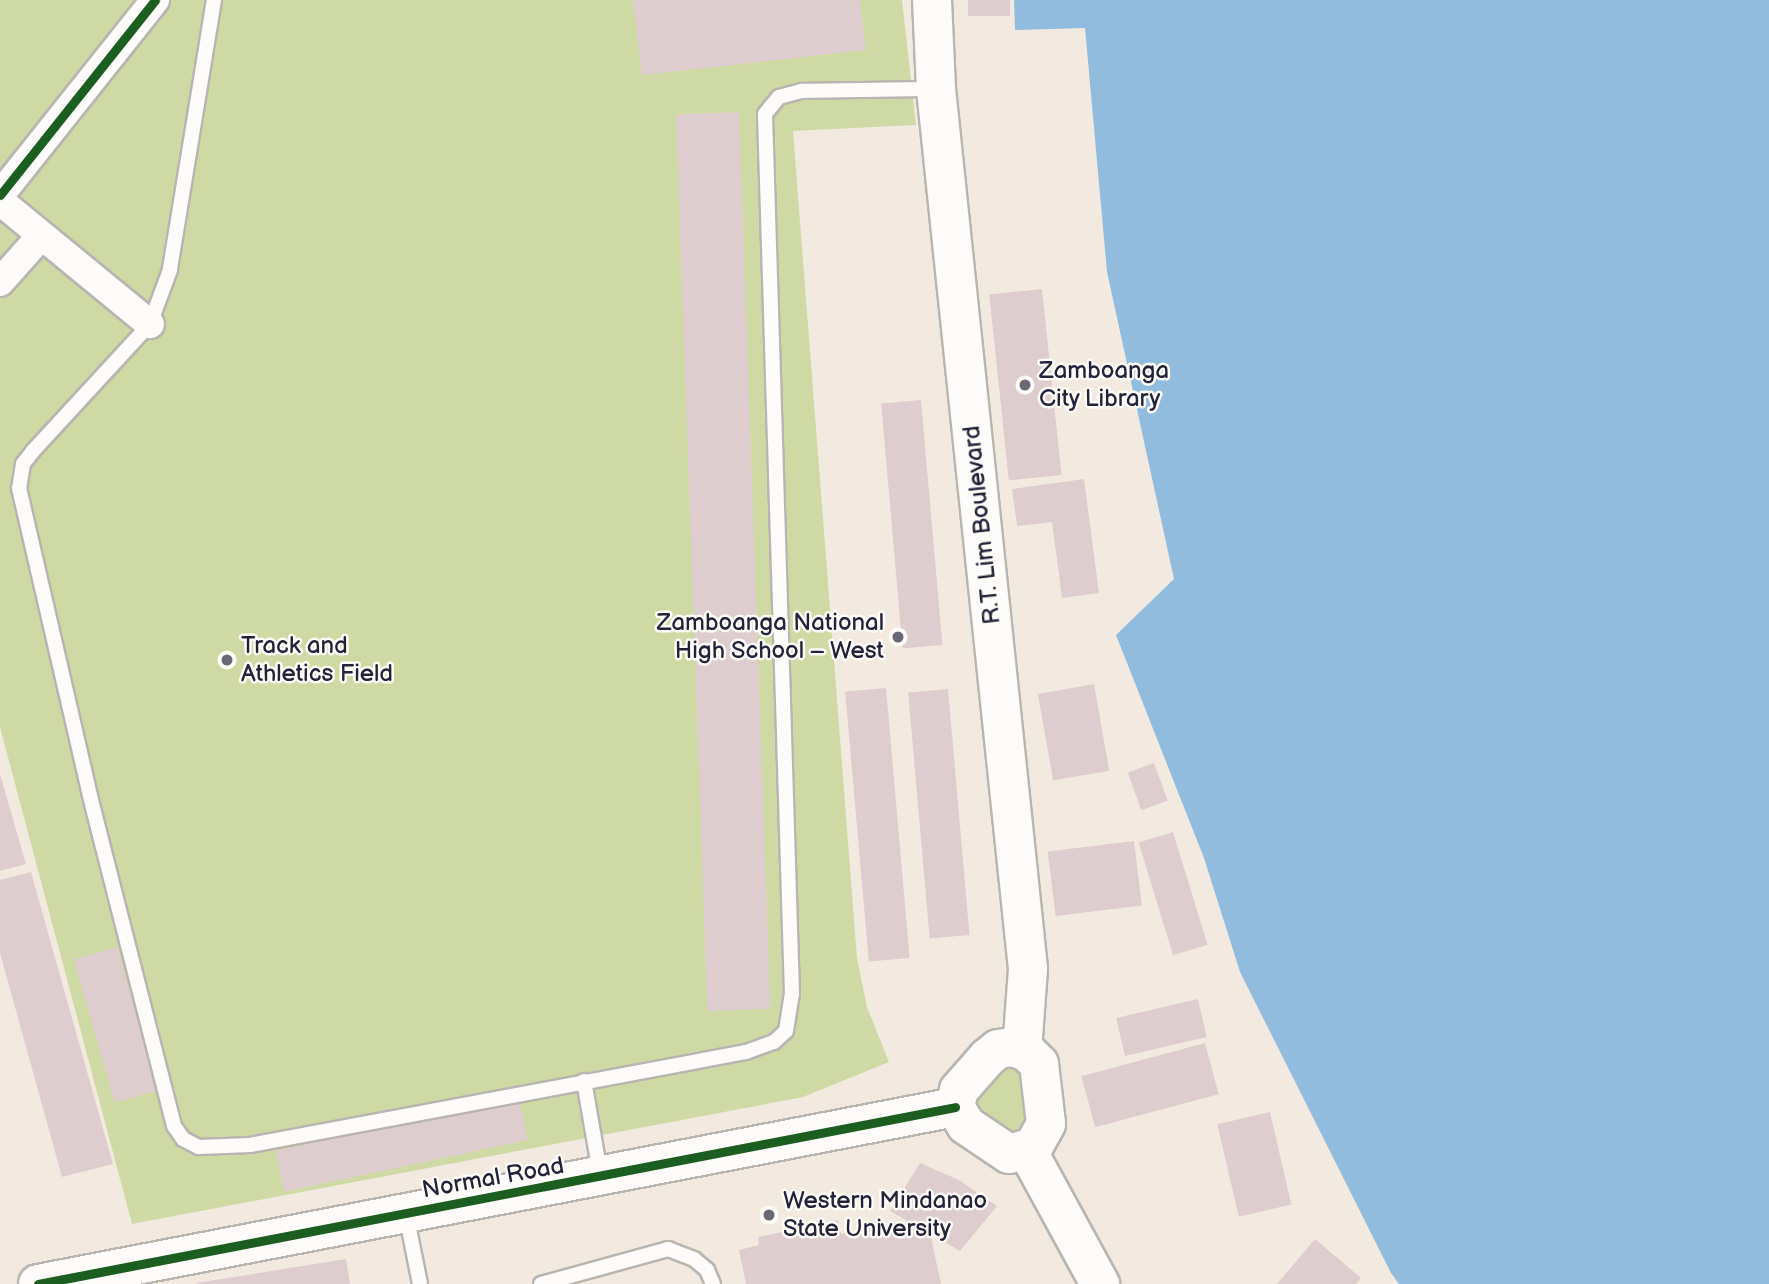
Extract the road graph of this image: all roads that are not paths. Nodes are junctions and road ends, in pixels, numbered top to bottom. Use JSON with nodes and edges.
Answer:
{"nodes":[{"id":1,"x":155,"y":0,"type":"edge"},
{"id":2,"x":214,"y":0,"type":"edge"},
{"id":3,"x":932,"y":0,"type":"edge"},
{"id":4,"x":936,"y":89,"type":"junction"},
{"id":5,"x":0,"y":195,"type":"edge"},
{"id":6,"x":0,"y":201,"type":"edge"},
{"id":7,"x":41,"y":236,"type":"junction"},
{"id":8,"x":0,"y":282,"type":"edge"},
{"id":9,"x":150,"y":324,"type":"junction"},
{"id":10,"x":1022,"y":1050,"type":"junction"},
{"id":11,"x":584,"y":1081,"type":"junction"},
{"id":12,"x":955,"y":1107,"type":"junction"},
{"id":13,"x":1027,"y":1150,"type":"junction"},
{"id":14,"x":601,"y":1178,"type":"junction"},
{"id":15,"x":405,"y":1214,"type":"junction"},
{"id":16,"x":38,"y":1284,"type":"edge"},
{"id":17,"x":420,"y":1284,"type":"edge"},
{"id":18,"x":541,"y":1284,"type":"edge"},
{"id":19,"x":713,"y":1284,"type":"edge"},
{"id":20,"x":1100,"y":1284,"type":"edge"}],
"edges":[{"from":1,"to":5,"type":"street"},
{"from":2,"to":9,"type":"lane"},
{"from":3,"to":4,"type":"main road","name":"R.T. Lim Boulevard"},
{"from":4,"to":10,"type":"main road","name":"R.T. Lim Boulevard"},
{"from":4,"to":11,"type":"lane"},
{"from":6,"to":7,"type":"street"},
{"from":7,"to":8,"type":"street"},
{"from":7,"to":9,"type":"street"},
{"from":9,"to":11,"type":"lane"},
{"from":10,"to":12,"type":"main road"},
{"from":10,"to":13,"type":"main road"},
{"from":11,"to":14,"type":"lane"},
{"from":12,"to":13,"type":"main road"},
{"from":12,"to":14,"type":"main road","name":"Normal Road"},
{"from":13,"to":20,"type":"main road"},
{"from":14,"to":15,"type":"main road","name":"Normal Road"},
{"from":15,"to":16,"type":"main road","name":"Normal Road"},
{"from":15,"to":17,"type":"lane"},
{"from":18,"to":19,"type":"lane"}]}
